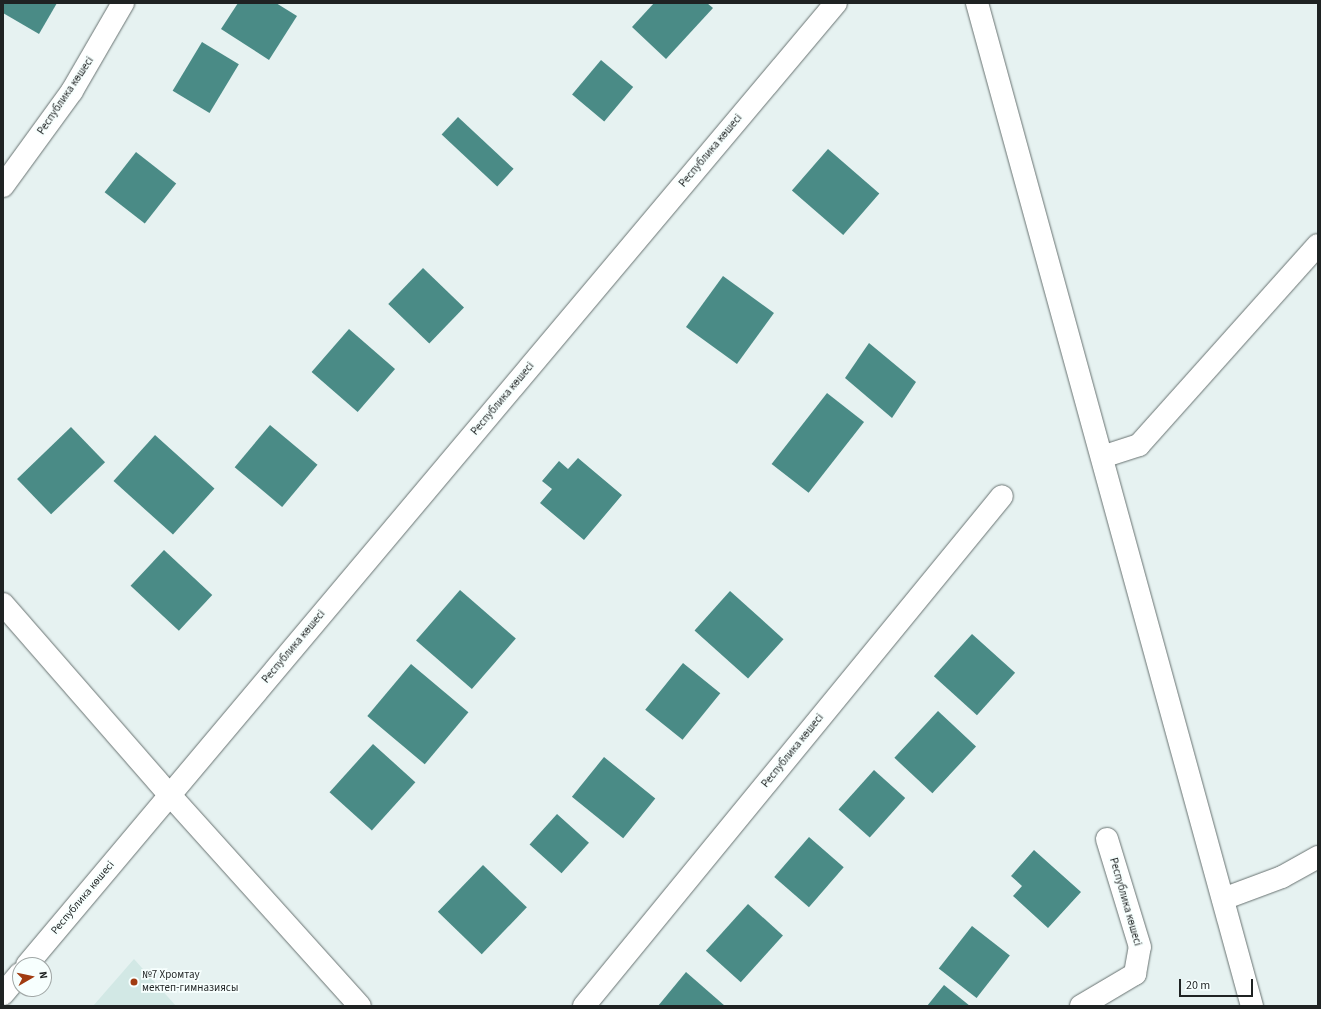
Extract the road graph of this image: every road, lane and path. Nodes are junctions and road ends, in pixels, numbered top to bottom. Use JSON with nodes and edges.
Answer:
{"nodes":[{"id":1,"x":124,"y":3,"type":"edge"},
{"id":2,"x":836,"y":3,"type":"edge"},
{"id":3,"x":977,"y":3,"type":"edge"},
{"id":4,"x":3,"y":186,"type":"edge"},
{"id":5,"x":1318,"y":245,"type":"edge"},
{"id":6,"x":1102,"y":457,"type":"junction"},
{"id":7,"x":1002,"y":496,"type":"dead end"},
{"id":8,"x":3,"y":604,"type":"edge"},
{"id":9,"x":170,"y":794,"type":"junction"},
{"id":10,"x":1106,"y":839,"type":"dead end"},
{"id":11,"x":1318,"y":857,"type":"edge"},
{"id":12,"x":1223,"y":899,"type":"junction"},
{"id":13,"x":34,"y":957,"type":"edge"},
{"id":14,"x":12,"y":983,"type":"edge"},
{"id":15,"x":3,"y":994,"type":"edge"},
{"id":16,"x":360,"y":1006,"type":"edge"},
{"id":17,"x":584,"y":1006,"type":"edge"},
{"id":18,"x":1081,"y":1006,"type":"edge"},
{"id":19,"x":1252,"y":1006,"type":"edge"}],
"edges":[{"from":1,"to":4,"type":"street","name":"Республика көшесі"},
{"from":2,"to":9,"type":"street","name":"Республика көшесі"},
{"from":3,"to":6,"type":"street"},
{"from":5,"to":6,"type":"street"},
{"from":6,"to":12,"type":"street"},
{"from":7,"to":17,"type":"street","name":"Республика көшесі"},
{"from":8,"to":9,"type":"street"},
{"from":9,"to":13,"type":"street","name":"Республика көшесі"},
{"from":9,"to":16,"type":"street"},
{"from":10,"to":18,"type":"street","name":"Республика көшесі"},
{"from":11,"to":12,"type":"street"},
{"from":12,"to":19,"type":"street"},
{"from":14,"to":15,"type":"street"}]}
